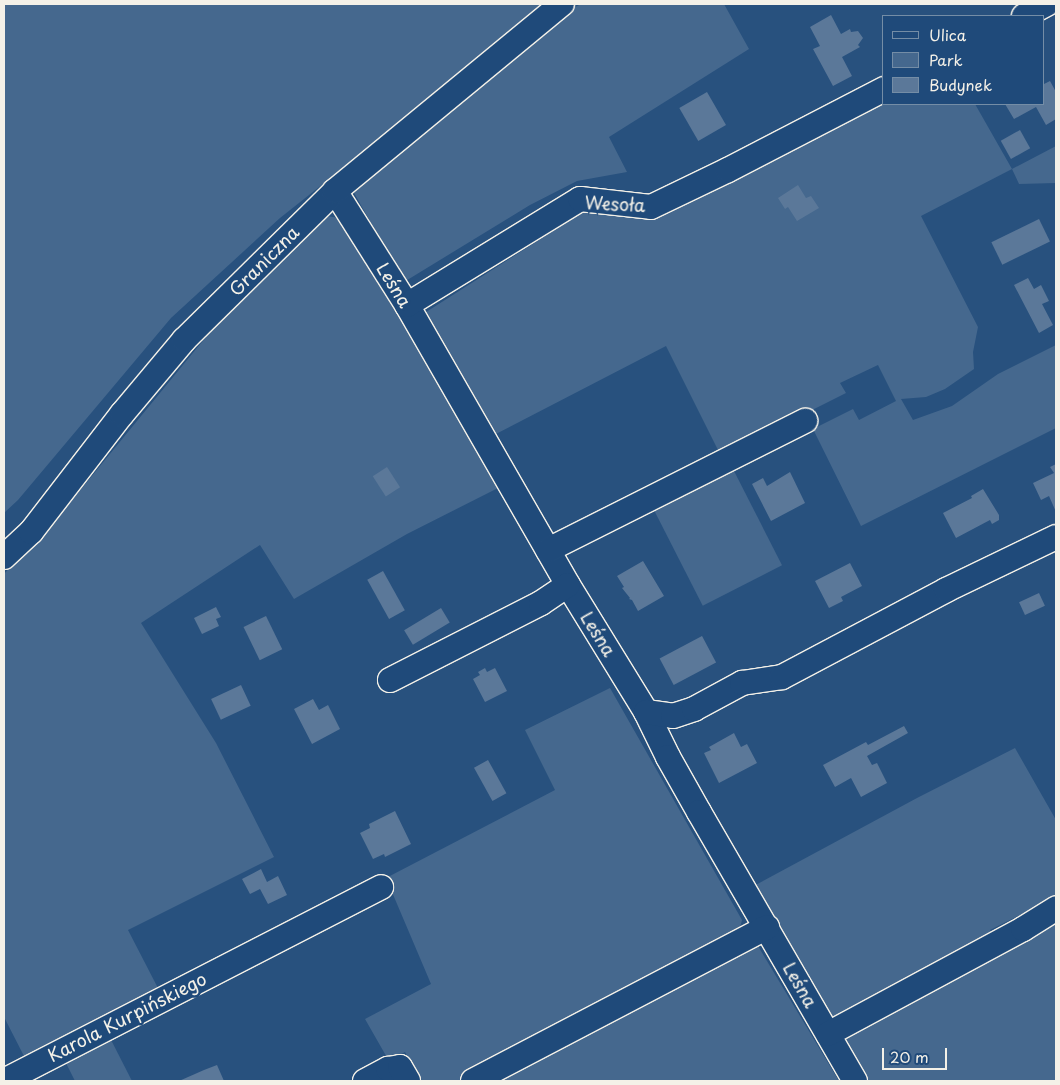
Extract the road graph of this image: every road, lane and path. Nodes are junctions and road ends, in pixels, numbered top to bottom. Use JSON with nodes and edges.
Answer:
{"nodes":[{"id":1,"x":562,"y":4,"type":"edge"},
{"id":2,"x":1048,"y":4,"type":"edge"},
{"id":3,"x":1026,"y":15,"type":"edge"},
{"id":4,"x":882,"y":90,"type":"edge"},
{"id":5,"x":335,"y":191,"type":"junction"},
{"id":6,"x":406,"y":305,"type":"junction"},
{"id":7,"x":805,"y":421,"type":"dead end"},
{"id":8,"x":1056,"y":537,"type":"edge"},
{"id":9,"x":548,"y":550,"type":"junction"},
{"id":10,"x":4,"y":557,"type":"edge"},
{"id":11,"x":568,"y":585,"type":"junction"},
{"id":12,"x":390,"y":680,"type":"dead end"},
{"id":13,"x":646,"y":712,"type":"junction"},
{"id":14,"x":381,"y":887,"type":"dead end"},
{"id":15,"x":1056,"y":908,"type":"edge"},
{"id":16,"x":766,"y":927,"type":"junction"},
{"id":17,"x":828,"y":1034,"type":"junction"},
{"id":18,"x":4,"y":1081,"type":"edge"},
{"id":19,"x":365,"y":1081,"type":"edge"},
{"id":20,"x":408,"y":1081,"type":"edge"},
{"id":21,"x":473,"y":1081,"type":"edge"},
{"id":22,"x":855,"y":1081,"type":"edge"}],
"edges":[{"from":1,"to":5,"type":"street","name":"Graniczna"},
{"from":2,"to":3,"type":"street"},
{"from":4,"to":6,"type":"street","name":"Wesoła"},
{"from":5,"to":6,"type":"street","name":"Leśna"},
{"from":5,"to":10,"type":"street","name":"Graniczna"},
{"from":6,"to":9,"type":"street","name":"Leśna"},
{"from":7,"to":9,"type":"street"},
{"from":8,"to":13,"type":"street"},
{"from":9,"to":11,"type":"street","name":"Leśna"},
{"from":11,"to":12,"type":"street"},
{"from":11,"to":13,"type":"street","name":"Leśna"},
{"from":13,"to":16,"type":"street","name":"Leśna"},
{"from":14,"to":18,"type":"street","name":"Karola Kurpińskiego"},
{"from":15,"to":17,"type":"street"},
{"from":16,"to":17,"type":"street","name":"Leśna"},
{"from":16,"to":21,"type":"street"},
{"from":17,"to":22,"type":"street","name":"Leśna"},
{"from":19,"to":20,"type":"street"}]}
